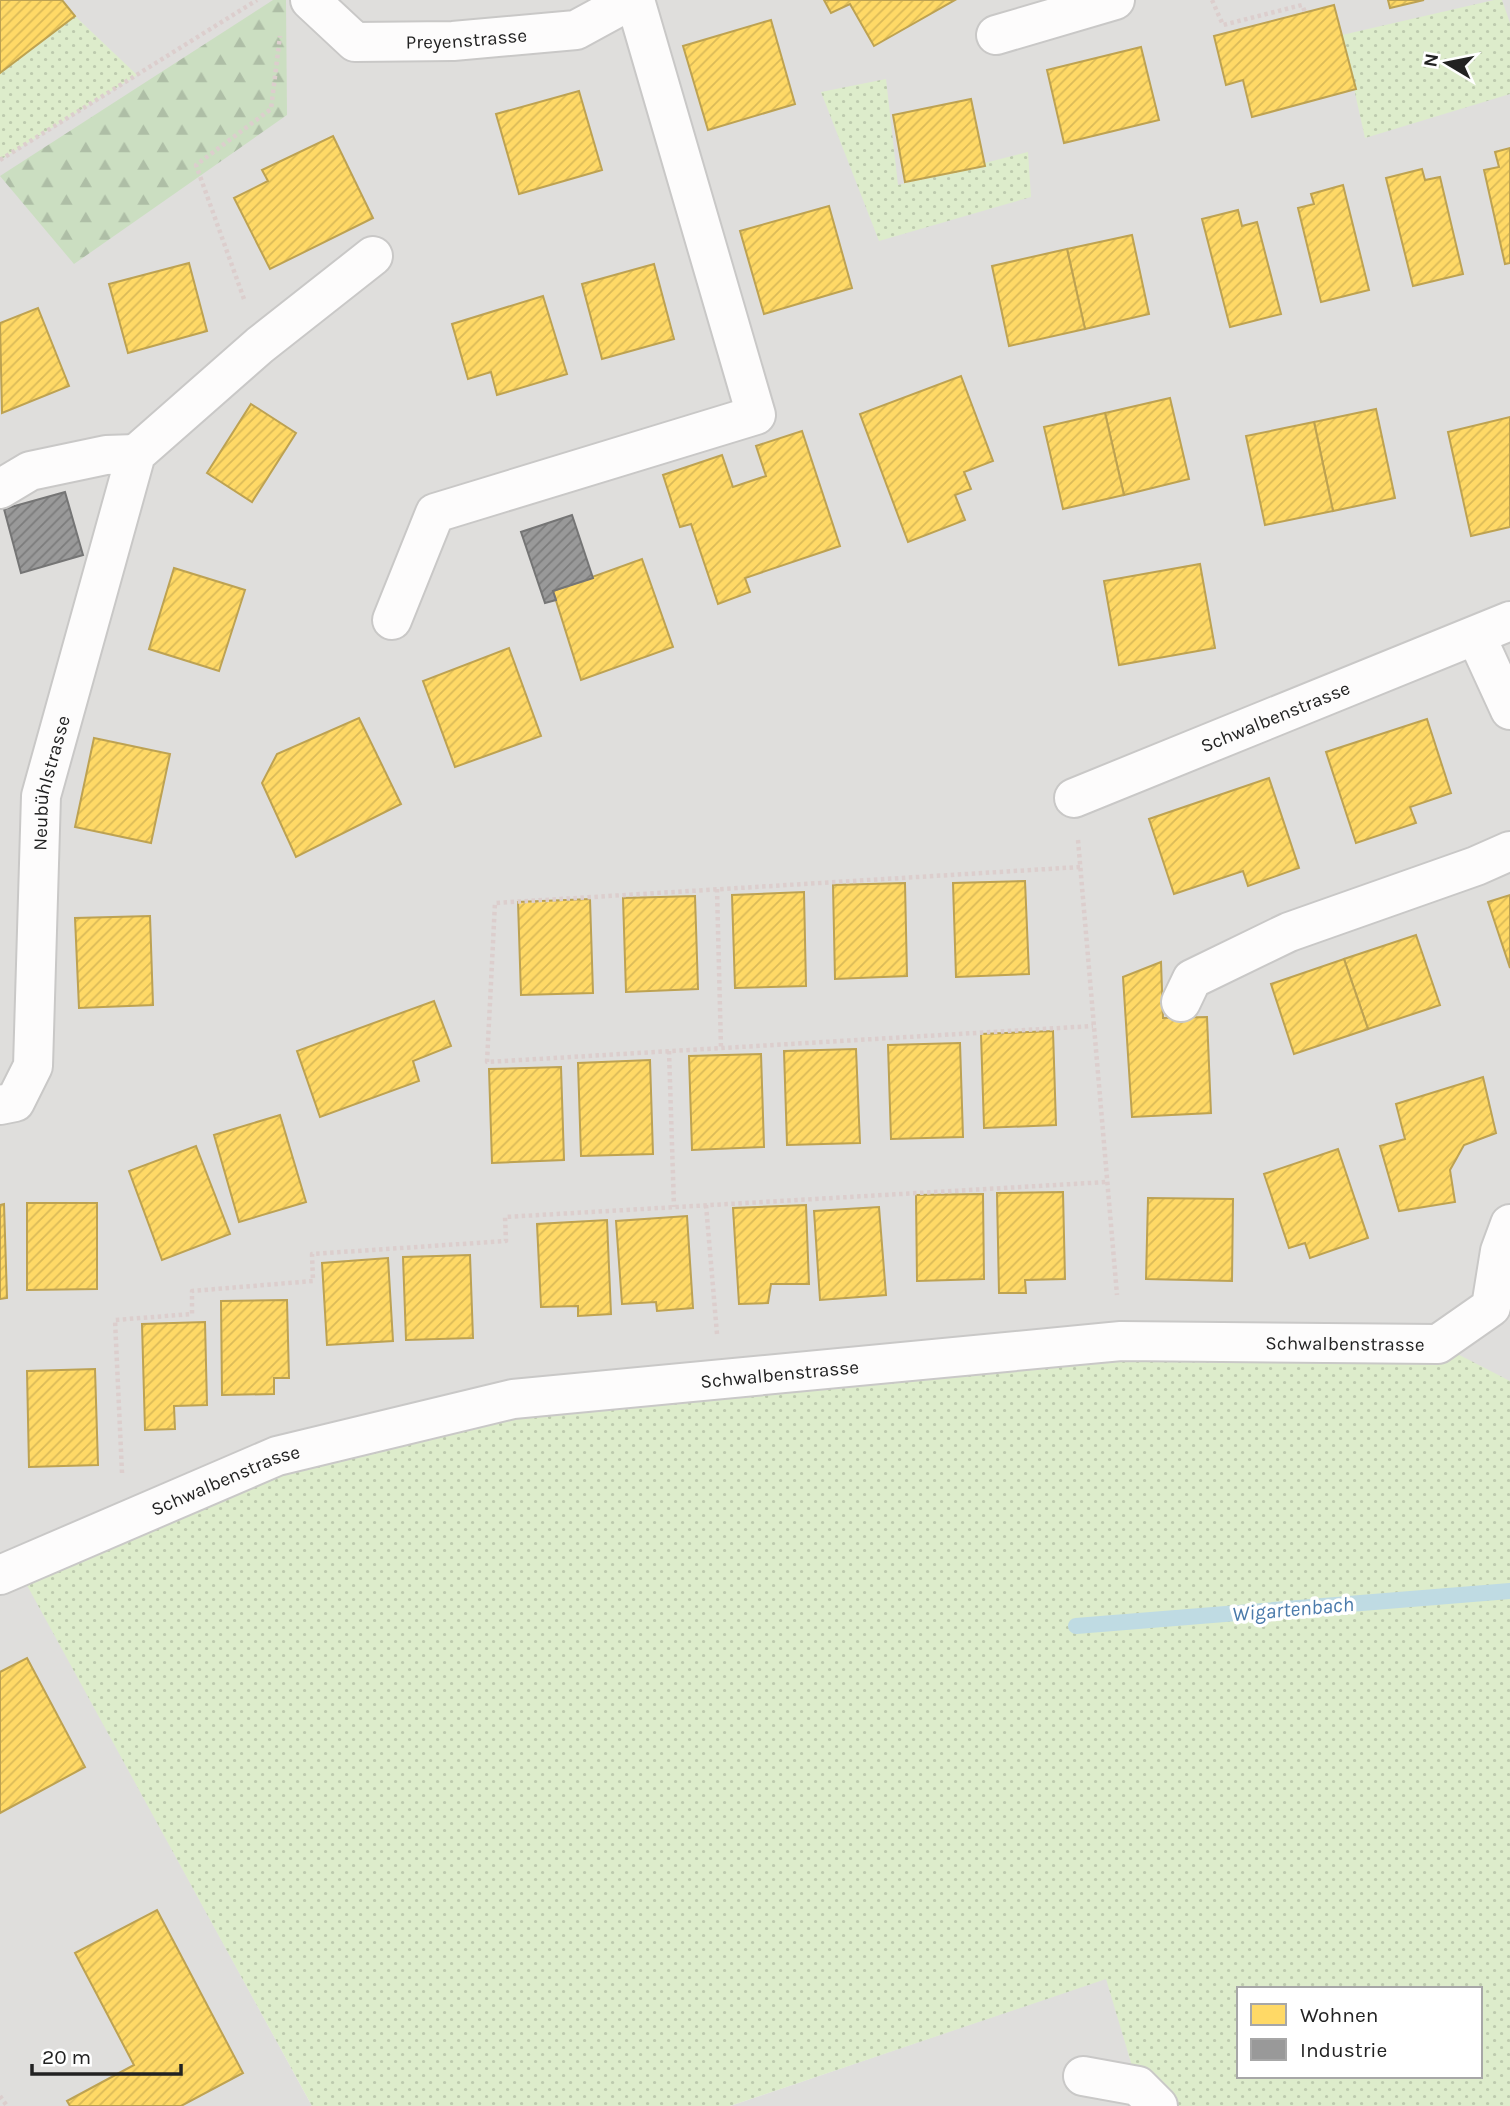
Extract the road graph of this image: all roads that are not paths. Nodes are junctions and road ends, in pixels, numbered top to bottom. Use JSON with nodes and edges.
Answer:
{"nodes":[{"id":1,"x":310,"y":0,"type":"edge"},
{"id":2,"x":633,"y":0,"type":"edge"},
{"id":3,"x":1115,"y":0,"type":"edge"},
{"id":4,"x":996,"y":35,"type":"dead end"},
{"id":5,"x":373,"y":256,"type":"dead end"},
{"id":6,"x":136,"y":454,"type":"junction"},
{"id":7,"x":0,"y":489,"type":"edge"},
{"id":8,"x":392,"y":620,"type":"dead end"},
{"id":9,"x":1493,"y":628,"type":"edge"},
{"id":10,"x":1510,"y":710,"type":"edge"},
{"id":11,"x":1074,"y":798,"type":"road end"},
{"id":12,"x":1510,"y":851,"type":"edge"},
{"id":13,"x":1181,"y":1002,"type":"dead end"},
{"id":14,"x":0,"y":1105,"type":"edge"},
{"id":15,"x":1510,"y":1224,"type":"edge"},
{"id":16,"x":0,"y":1575,"type":"edge"},
{"id":17,"x":1083,"y":2076,"type":"dead end"},
{"id":18,"x":1158,"y":2106,"type":"edge"}],
"edges":[{"from":1,"to":2,"type":"street","name":"Preyenstrasse"},
{"from":2,"to":8,"type":"street"},
{"from":3,"to":4,"type":"street"},
{"from":5,"to":6,"type":"street"},
{"from":6,"to":7,"type":"street"},
{"from":6,"to":14,"type":"street","name":"Neubühlstrasse"},
{"from":9,"to":10,"type":"street","name":"Schwalbenstrasse"},
{"from":9,"to":11,"type":"street","name":"Schwalbenstrasse"},
{"from":12,"to":13,"type":"street"},
{"from":15,"to":16,"type":"street","name":"Schwalbenstrasse"},
{"from":17,"to":18,"type":"street"}]}
